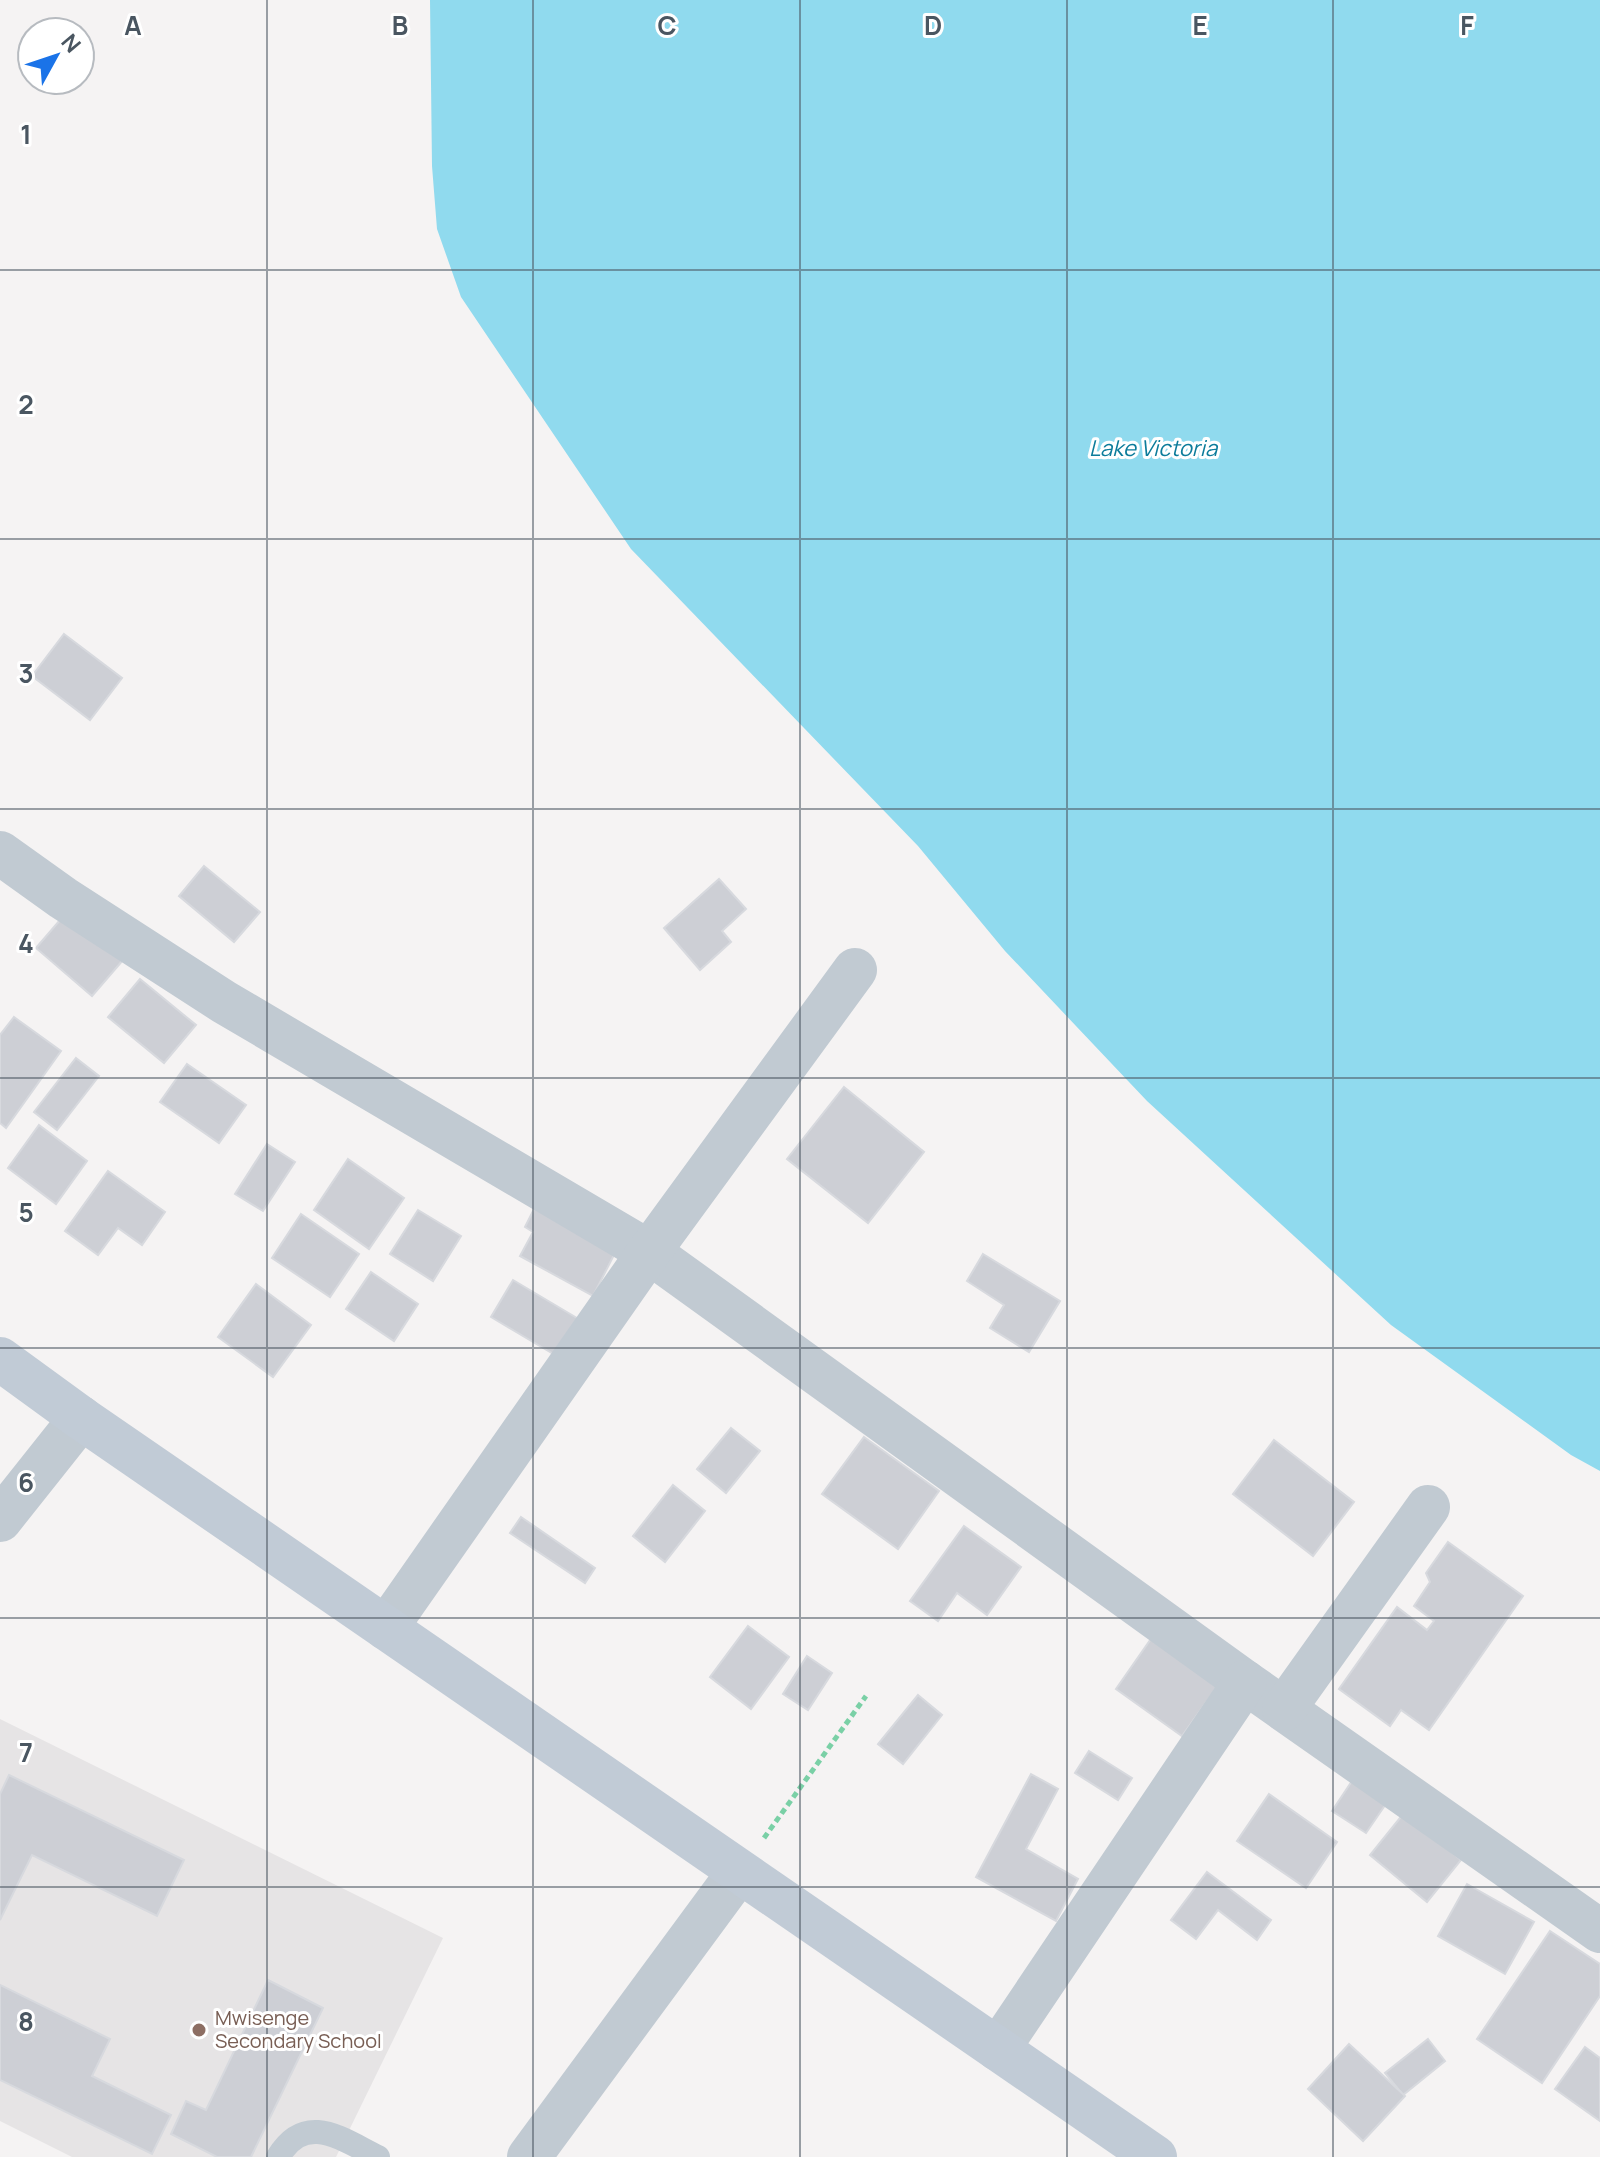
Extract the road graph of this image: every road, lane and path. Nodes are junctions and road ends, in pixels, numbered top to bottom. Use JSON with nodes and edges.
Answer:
{"nodes":[{"id":1,"x":0,"y":853,"type":"edge"},
{"id":2,"x":855,"y":970,"type":"dead end"},
{"id":3,"x":649,"y":1252,"type":"junction"},
{"id":4,"x":0,"y":1359,"type":"edge"},
{"id":5,"x":81,"y":1418,"type":"junction"},
{"id":6,"x":1428,"y":1507,"type":"dead end"},
{"id":7,"x":0,"y":1520,"type":"edge"},
{"id":8,"x":386,"y":1628,"type":"junction"},
{"id":9,"x":1245,"y":1682,"type":"junction"},
{"id":10,"x":866,"y":1696,"type":"dead end"},
{"id":11,"x":1284,"y":1709,"type":"junction"},
{"id":12,"x":739,"y":1872,"type":"junction"},
{"id":13,"x":1600,"y":1931,"type":"edge"},
{"id":14,"x":998,"y":2049,"type":"junction"},
{"id":15,"x":278,"y":2157,"type":"edge"},
{"id":16,"x":378,"y":2157,"type":"edge"},
{"id":17,"x":529,"y":2157,"type":"edge"},
{"id":18,"x":1155,"y":2157,"type":"edge"}],
"edges":[{"from":1,"to":3,"type":"street"},
{"from":2,"to":3,"type":"street"},
{"from":3,"to":8,"type":"street"},
{"from":3,"to":9,"type":"street"},
{"from":4,"to":5,"type":"street"},
{"from":5,"to":7,"type":"street"},
{"from":5,"to":8,"type":"street"},
{"from":6,"to":11,"type":"street"},
{"from":8,"to":12,"type":"street"},
{"from":9,"to":11,"type":"street"},
{"from":9,"to":14,"type":"street"},
{"from":10,"to":12,"type":"path"},
{"from":11,"to":13,"type":"street"},
{"from":12,"to":14,"type":"street"},
{"from":12,"to":17,"type":"street"},
{"from":14,"to":18,"type":"street"},
{"from":15,"to":16,"type":"lane"}]}
